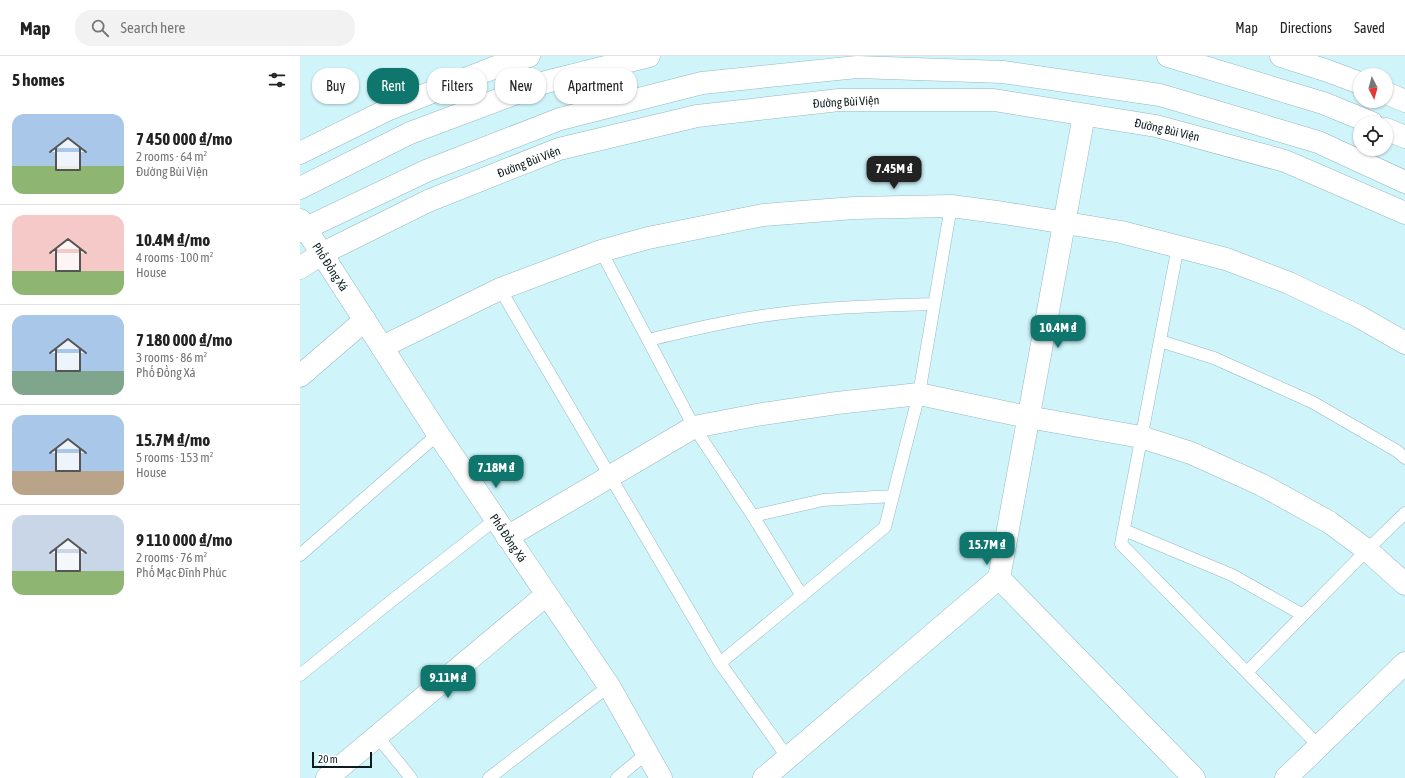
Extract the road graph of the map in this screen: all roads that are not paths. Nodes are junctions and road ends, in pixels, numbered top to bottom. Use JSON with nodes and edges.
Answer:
{"nodes":[{"id":1,"x":529,"y":56,"type":"edge"},
{"id":2,"x":650,"y":56,"type":"edge"},
{"id":3,"x":1168,"y":56,"type":"edge"},
{"id":4,"x":1281,"y":56,"type":"edge"},
{"id":5,"x":1353,"y":80,"type":"edge"},
{"id":6,"x":1393,"y":97,"type":"edge"},
{"id":7,"x":1405,"y":101,"type":"edge"},
{"id":8,"x":1084,"y":115,"type":"junction"},
{"id":9,"x":1355,"y":116,"type":"edge"},
{"id":10,"x":1393,"y":132,"type":"edge"},
{"id":11,"x":1405,"y":137,"type":"edge"},
{"id":12,"x":300,"y":153,"type":"edge"},
{"id":13,"x":1405,"y":182,"type":"edge"},
{"id":14,"x":300,"y":188,"type":"edge"},
{"id":15,"x":951,"y":206,"type":"junction"},
{"id":16,"x":1405,"y":213,"type":"edge"},
{"id":17,"x":1064,"y":222,"type":"junction"},
{"id":18,"x":302,"y":226,"type":"edge"},
{"id":19,"x":1178,"y":246,"type":"junction"},
{"id":20,"x":600,"y":251,"type":"junction"},
{"id":21,"x":322,"y":254,"type":"junction"},
{"id":22,"x":300,"y":268,"type":"edge"},
{"id":23,"x":500,"y":289,"type":"junction"},
{"id":24,"x":934,"y":304,"type":"junction"},
{"id":25,"x":365,"y":320,"type":"junction"},
{"id":26,"x":648,"y":340,"type":"junction"},
{"id":27,"x":1160,"y":341,"type":"junction"},
{"id":28,"x":1405,"y":343,"type":"edge"},
{"id":29,"x":382,"y":347,"type":"junction"},
{"id":30,"x":300,"y":376,"type":"edge"},
{"id":31,"x":919,"y":394,"type":"junction"},
{"id":32,"x":1028,"y":417,"type":"junction"},
{"id":33,"x":694,"y":427,"type":"junction"},
{"id":34,"x":438,"y":434,"type":"junction"},
{"id":35,"x":1141,"y":437,"type":"junction"},
{"id":36,"x":1405,"y":458,"type":"edge"},
{"id":37,"x":611,"y":477,"type":"junction"},
{"id":38,"x":893,"y":496,"type":"junction"},
{"id":39,"x":1405,"y":513,"type":"edge"},
{"id":40,"x":753,"y":516,"type":"junction"},
{"id":41,"x":502,"y":528,"type":"junction"},
{"id":42,"x":1124,"y":530,"type":"junction"},
{"id":43,"x":1367,"y":550,"type":"junction"},
{"id":44,"x":300,"y":555,"type":"edge"},
{"id":45,"x":999,"y":578,"type":"junction"},
{"id":46,"x":1405,"y":584,"type":"edge"},
{"id":47,"x":546,"y":595,"type":"junction"},
{"id":48,"x":802,"y":596,"type":"junction"},
{"id":49,"x":1303,"y":615,"type":"junction"},
{"id":50,"x":720,"y":663,"type":"junction"},
{"id":51,"x":1405,"y":663,"type":"edge"},
{"id":52,"x":1247,"y":672,"type":"junction"},
{"id":53,"x":300,"y":675,"type":"edge"},
{"id":54,"x":609,"y":686,"type":"junction"},
{"id":55,"x":377,"y":736,"type":"junction"},
{"id":56,"x":1319,"y":746,"type":"junction"},
{"id":57,"x":647,"y":754,"type":"junction"},
{"id":58,"x":788,"y":758,"type":"junction"},
{"id":59,"x":327,"y":778,"type":"edge"},
{"id":60,"x":411,"y":778,"type":"edge"},
{"id":61,"x":489,"y":778,"type":"edge"},
{"id":62,"x":617,"y":778,"type":"edge"},
{"id":63,"x":661,"y":778,"type":"edge"},
{"id":64,"x":764,"y":778,"type":"edge"},
{"id":65,"x":1194,"y":778,"type":"edge"},
{"id":66,"x":1286,"y":778,"type":"edge"}],
"edges":[{"from":1,"to":12,"type":"street"},
{"from":2,"to":14,"type":"street"},
{"from":3,"to":9,"type":"street"},
{"from":4,"to":5,"type":"street"},
{"from":6,"to":7,"type":"street"},
{"from":8,"to":16,"type":"street","name":"Đường Bùi Viện"},
{"from":8,"to":17,"type":"street"},
{"from":8,"to":21,"type":"street","name":"Đường Bùi Viện"},
{"from":10,"to":11,"type":"street"},
{"from":13,"to":18,"type":"street"},
{"from":15,"to":17,"type":"street"},
{"from":15,"to":20,"type":"street"},
{"from":15,"to":24,"type":"lane"},
{"from":17,"to":19,"type":"street"},
{"from":17,"to":32,"type":"street"},
{"from":18,"to":21,"type":"street","name":"Phố Đồng Xá"},
{"from":19,"to":27,"type":"lane"},
{"from":19,"to":28,"type":"street"},
{"from":20,"to":23,"type":"street"},
{"from":20,"to":26,"type":"lane"},
{"from":21,"to":22,"type":"street","name":"Đường Bùi Viện"},
{"from":21,"to":25,"type":"street","name":"Phố Đồng Xá"},
{"from":23,"to":29,"type":"street"},
{"from":23,"to":37,"type":"lane"},
{"from":24,"to":26,"type":"lane"},
{"from":24,"to":31,"type":"lane"},
{"from":25,"to":29,"type":"street","name":"Phố Đồng Xá"},
{"from":25,"to":30,"type":"street"},
{"from":26,"to":33,"type":"lane"},
{"from":27,"to":35,"type":"lane"},
{"from":27,"to":36,"type":"lane"},
{"from":29,"to":34,"type":"street","name":"Phố Đồng Xá"},
{"from":31,"to":32,"type":"street"},
{"from":31,"to":33,"type":"street"},
{"from":31,"to":38,"type":"lane"},
{"from":32,"to":35,"type":"street"},
{"from":32,"to":45,"type":"street"},
{"from":33,"to":37,"type":"street"},
{"from":33,"to":40,"type":"lane"},
{"from":34,"to":41,"type":"street","name":"Phố Đồng Xá"},
{"from":34,"to":44,"type":"lane"},
{"from":35,"to":42,"type":"lane"},
{"from":35,"to":43,"type":"street"},
{"from":37,"to":41,"type":"street"},
{"from":37,"to":50,"type":"lane"},
{"from":38,"to":40,"type":"lane"},
{"from":38,"to":48,"type":"lane"},
{"from":39,"to":43,"type":"lane"},
{"from":40,"to":48,"type":"lane"},
{"from":41,"to":47,"type":"street","name":"Phố Đồng Xá"},
{"from":41,"to":53,"type":"lane"},
{"from":42,"to":49,"type":"lane"},
{"from":42,"to":52,"type":"lane"},
{"from":43,"to":46,"type":"street"},
{"from":43,"to":49,"type":"lane"},
{"from":45,"to":58,"type":"street"},
{"from":45,"to":65,"type":"street"},
{"from":47,"to":54,"type":"street","name":"Phố Đồng Xá"},
{"from":47,"to":55,"type":"street"},
{"from":48,"to":50,"type":"lane"},
{"from":49,"to":52,"type":"lane"},
{"from":50,"to":58,"type":"lane"},
{"from":51,"to":56,"type":"street"},
{"from":52,"to":56,"type":"lane"},
{"from":54,"to":57,"type":"street","name":"Phố Đồng Xá"},
{"from":54,"to":61,"type":"lane"},
{"from":55,"to":59,"type":"street"},
{"from":55,"to":60,"type":"lane"},
{"from":56,"to":66,"type":"street"},
{"from":57,"to":62,"type":"lane"},
{"from":57,"to":63,"type":"street","name":"Phố Đồng Xá"},
{"from":58,"to":64,"type":"street"}]}
